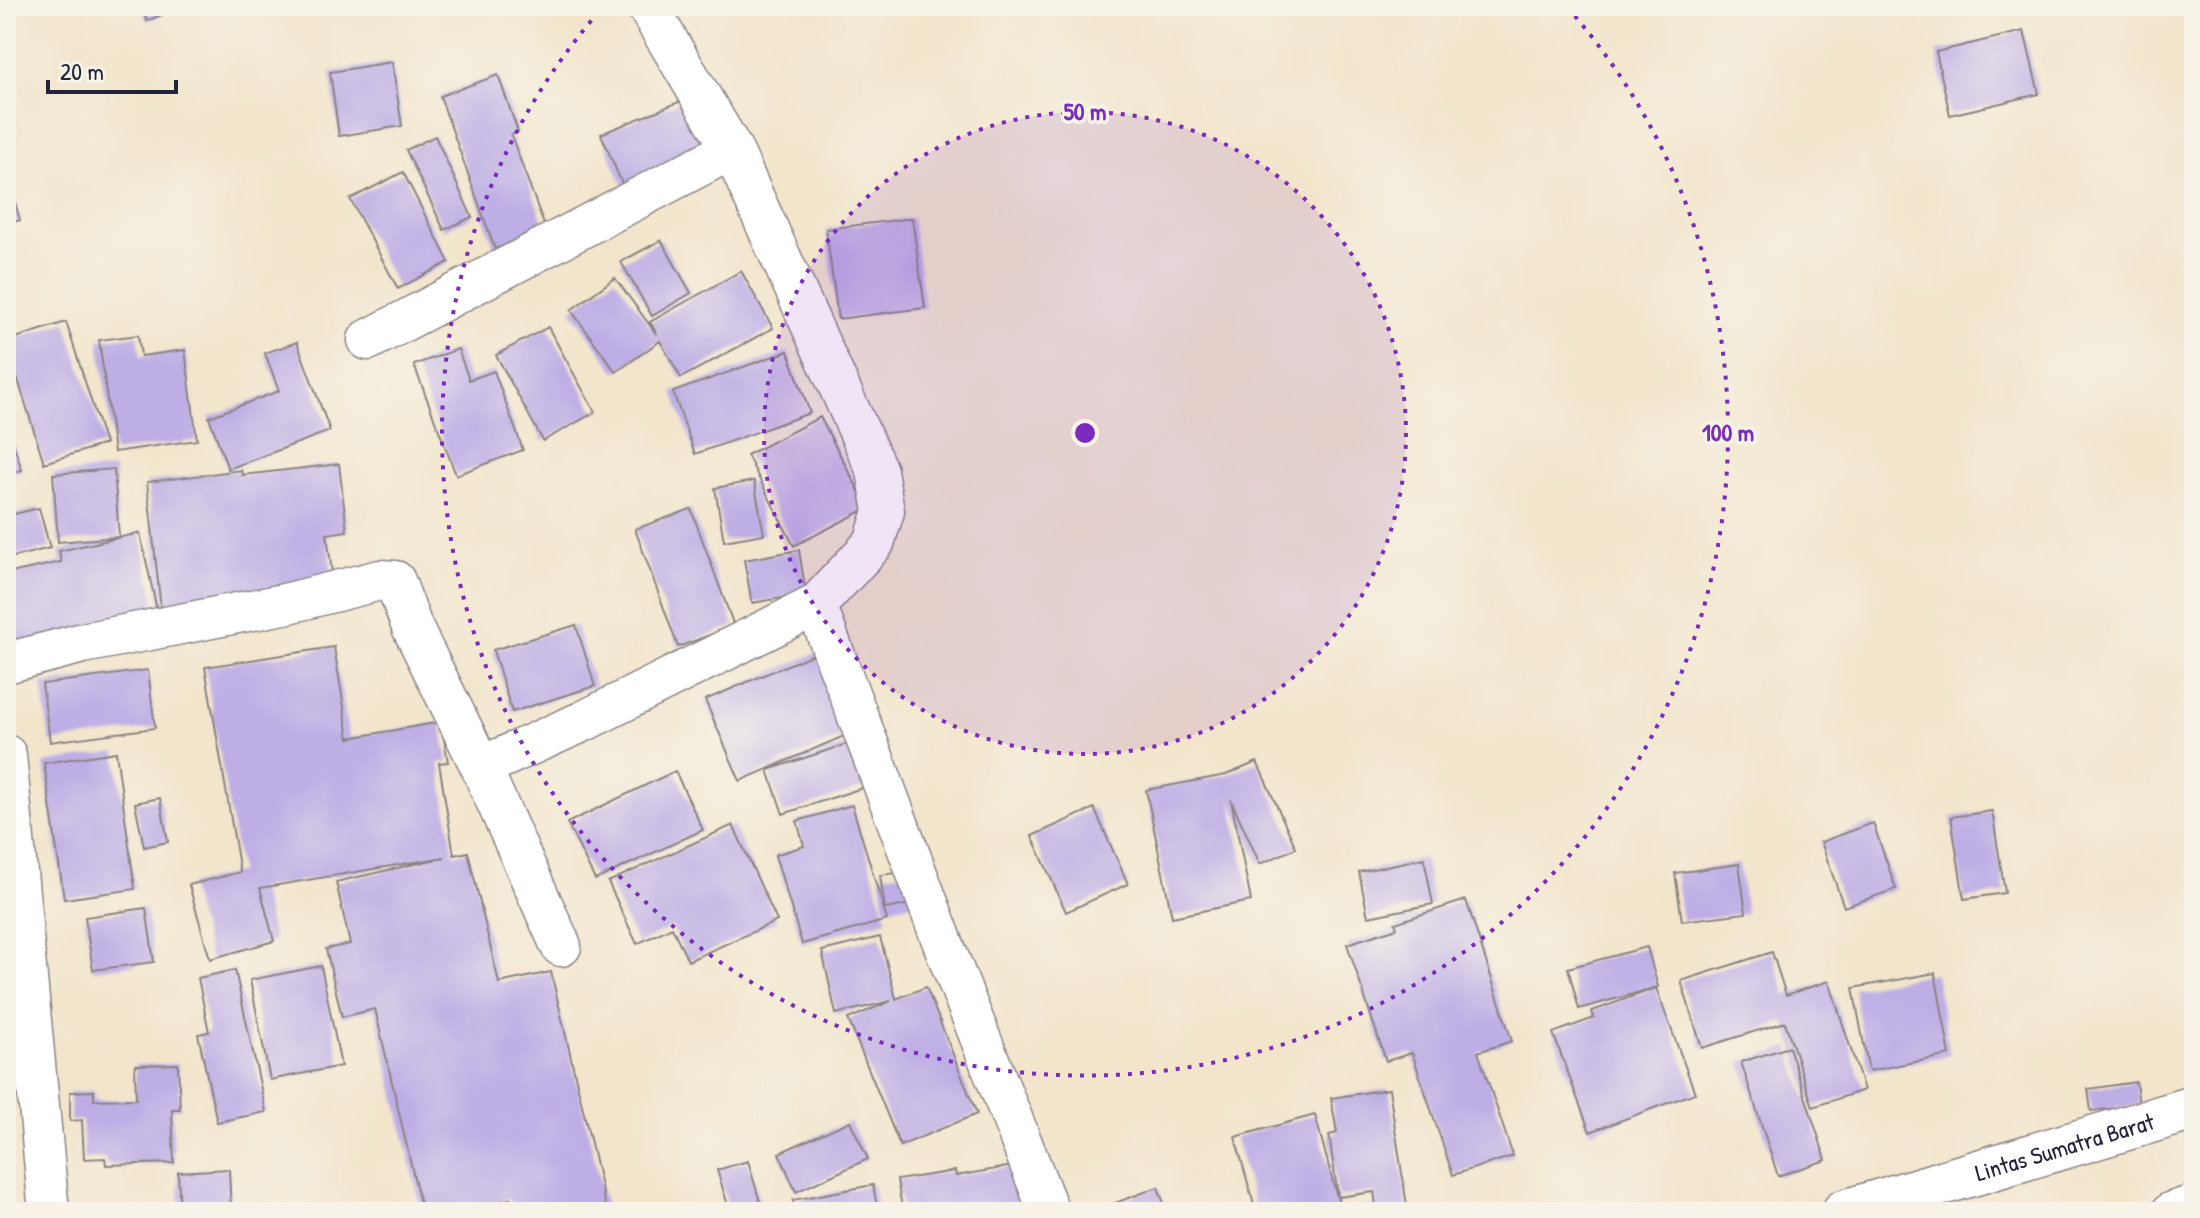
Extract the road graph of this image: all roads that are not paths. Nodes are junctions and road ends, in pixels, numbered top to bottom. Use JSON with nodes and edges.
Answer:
{"nodes":[{"id":1,"x":647,"y":6,"type":"edge"},
{"id":2,"x":732,"y":149,"type":"junction"},
{"id":3,"x":368,"y":340,"type":"dead end"},
{"id":4,"x":816,"y":605,"type":"junction"},
{"id":5,"x":6,"y":663,"type":"edge"},
{"id":6,"x":6,"y":755,"type":"edge"},
{"id":7,"x":481,"y":767,"type":"junction"},
{"id":8,"x":561,"y":946,"type":"dead end"},
{"id":9,"x":2194,"y":1108,"type":"edge"},
{"id":10,"x":2194,"y":1205,"type":"edge"},
{"id":11,"x":49,"y":1212,"type":"edge"},
{"id":12,"x":1049,"y":1212,"type":"edge"},
{"id":13,"x":1844,"y":1212,"type":"edge"},
{"id":14,"x":2172,"y":1212,"type":"edge"}],
"edges":[{"from":1,"to":2,"type":"street"},
{"from":2,"to":3,"type":"street"},
{"from":2,"to":4,"type":"street"},
{"from":4,"to":7,"type":"street"},
{"from":4,"to":12,"type":"street"},
{"from":5,"to":7,"type":"street"},
{"from":6,"to":11,"type":"street"},
{"from":7,"to":8,"type":"street"},
{"from":9,"to":13,"type":"highway","name":"Lintas Sumatra Barat"},
{"from":10,"to":14,"type":"street"}]}
